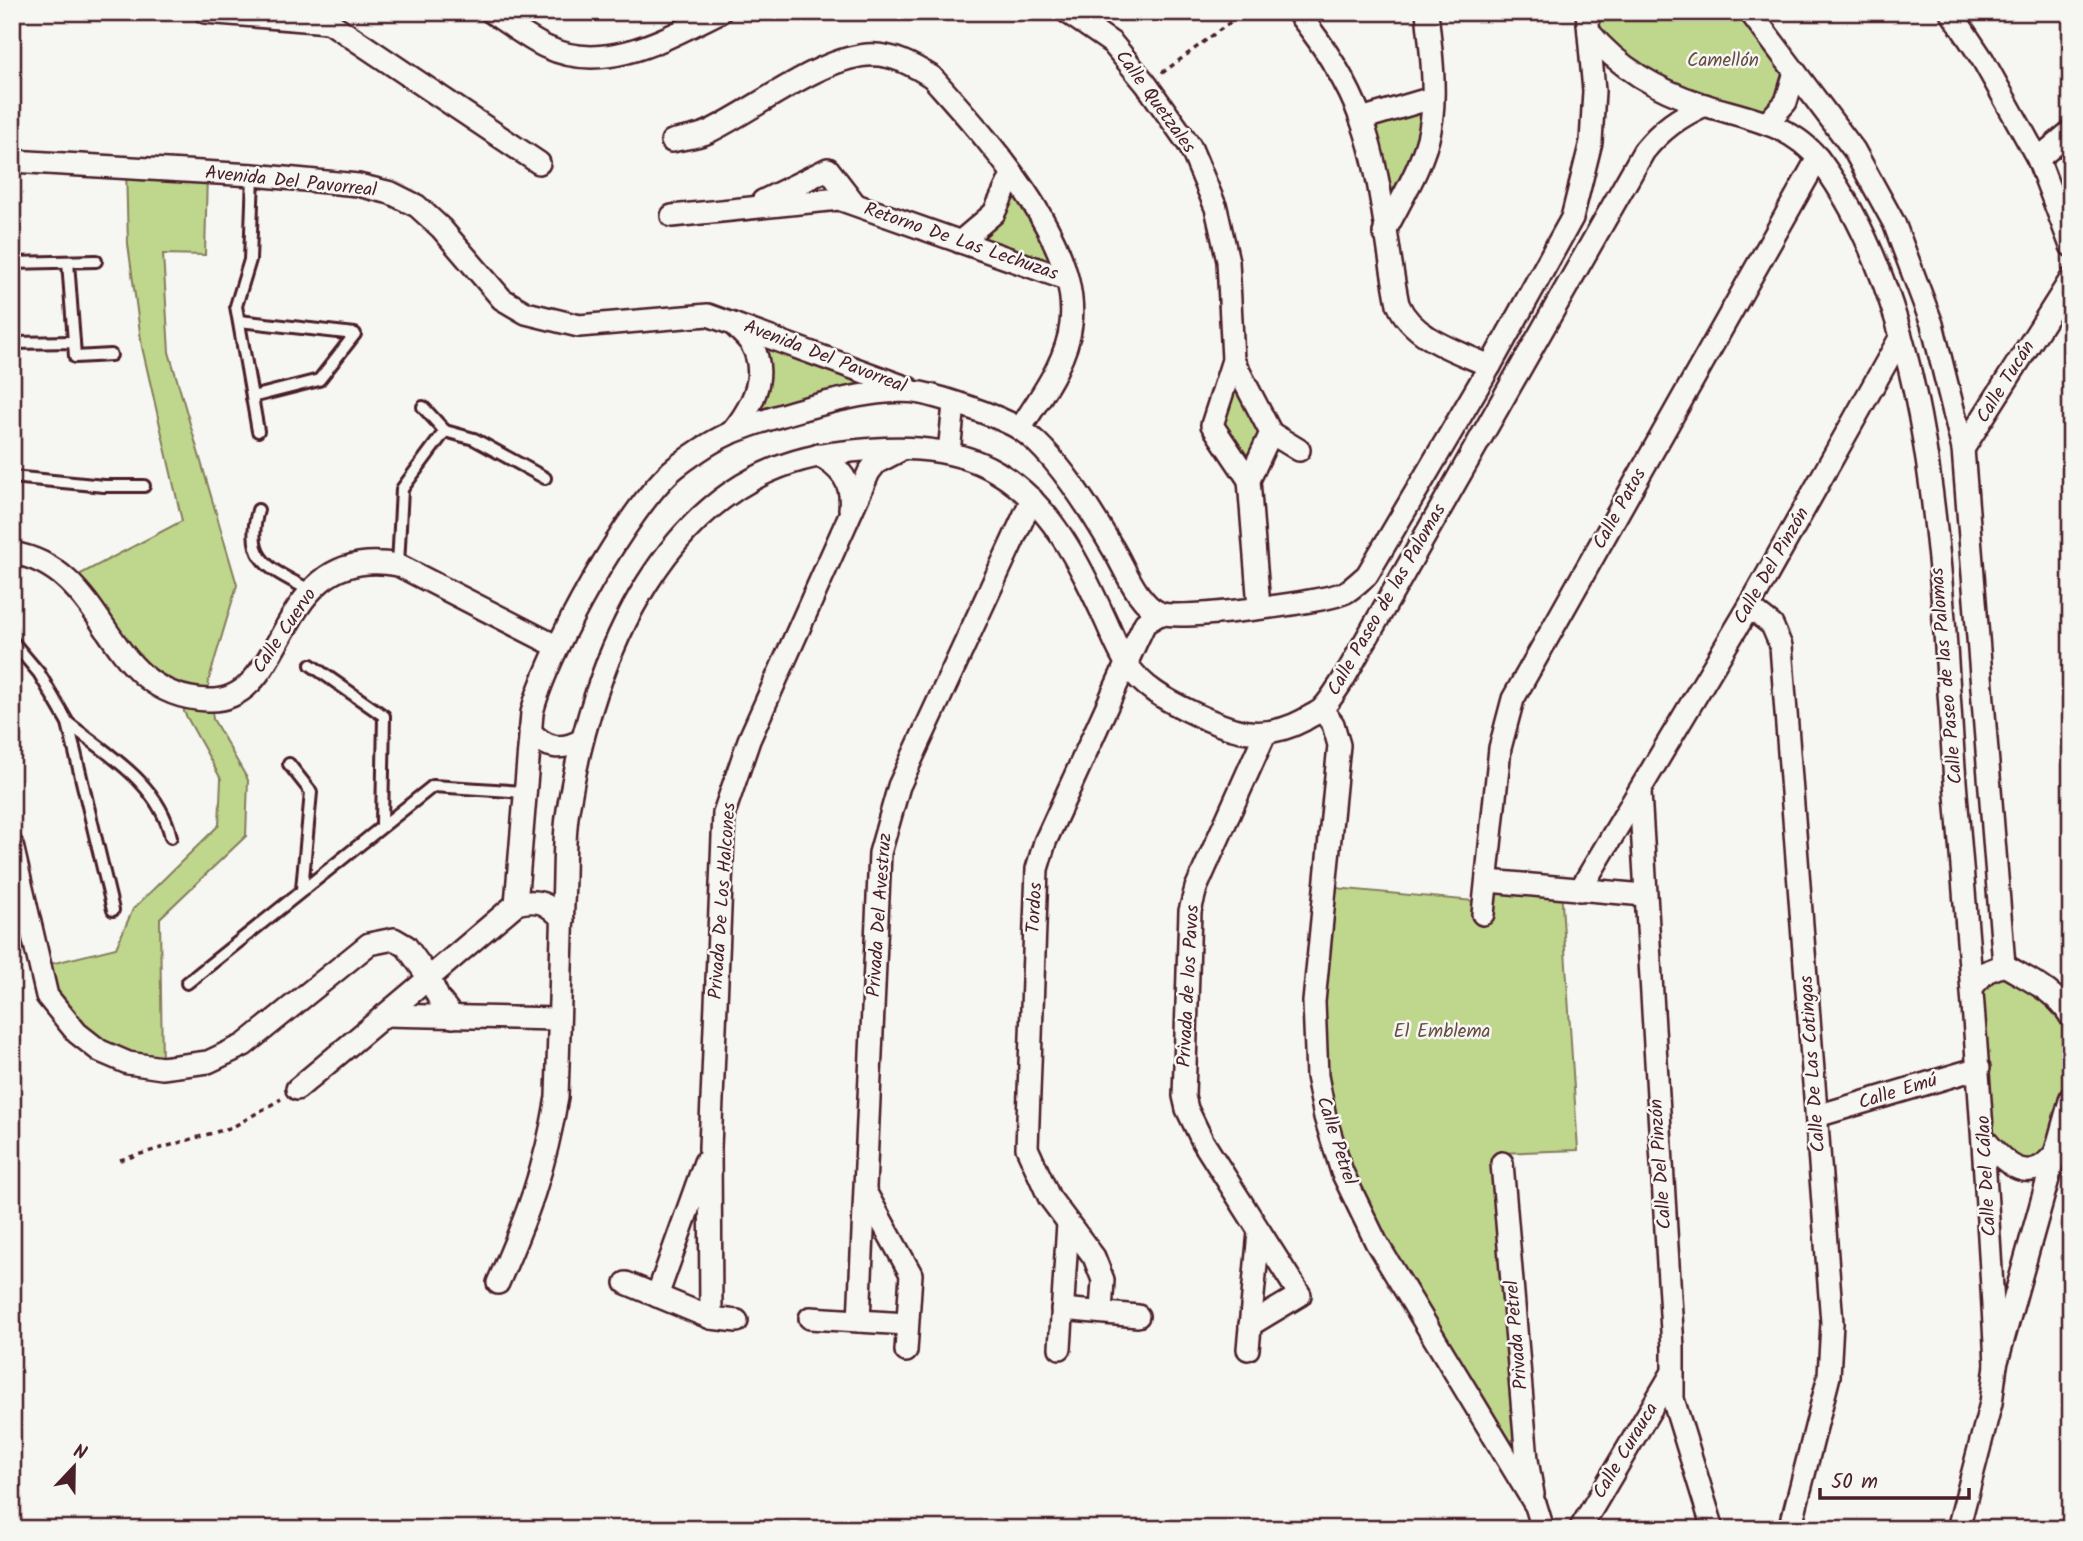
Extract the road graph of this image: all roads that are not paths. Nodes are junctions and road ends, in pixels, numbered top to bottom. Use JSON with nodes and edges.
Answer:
{"nodes":[{"id":1,"x":205,"y":12,"type":"edge"},
{"id":2,"x":491,"y":12,"type":"edge"},
{"id":3,"x":684,"y":12,"type":"edge"},
{"id":4,"x":720,"y":12,"type":"edge"},
{"id":5,"x":1067,"y":12,"type":"edge"},
{"id":6,"x":1088,"y":12,"type":"edge"},
{"id":7,"x":1297,"y":12,"type":"edge"},
{"id":8,"x":1427,"y":12,"type":"edge"},
{"id":9,"x":1750,"y":12,"type":"edge"},
{"id":10,"x":1951,"y":12,"type":"edge"},
{"id":11,"x":249,"y":14,"type":"edge"},
{"id":12,"x":321,"y":17,"type":"edge"},
{"id":13,"x":1588,"y":22,"type":"edge"},
{"id":14,"x":666,"y":38,"type":"junction"},
{"id":15,"x":1112,"y":43,"type":"junction"},
{"id":16,"x":1795,"y":72,"type":"junction"},
{"id":17,"x":1432,"y":98,"type":"junction"},
{"id":18,"x":1705,"y":105,"type":"junction"},
{"id":19,"x":1361,"y":119,"type":"junction"},
{"id":20,"x":1768,"y":122,"type":"junction"},
{"id":21,"x":2071,"y":131,"type":"edge"},
{"id":22,"x":672,"y":141,"type":"dead end"},
{"id":23,"x":1818,"y":158,"type":"junction"},
{"id":24,"x":2038,"y":159,"type":"junction"},
{"id":25,"x":12,"y":161,"type":"edge"},
{"id":26,"x":539,"y":163,"type":"dead end"},
{"id":27,"x":253,"y":175,"type":"junction"},
{"id":28,"x":1012,"y":175,"type":"junction"},
{"id":29,"x":855,"y":204,"type":"junction"},
{"id":30,"x":749,"y":208,"type":"junction"},
{"id":31,"x":672,"y":216,"type":"dead end"},
{"id":32,"x":1384,"y":233,"type":"junction"},
{"id":33,"x":960,"y":242,"type":"junction"},
{"id":34,"x":2071,"y":246,"type":"edge"},
{"id":35,"x":68,"y":261,"type":"junction"},
{"id":36,"x":96,"y":261,"type":"dead end"},
{"id":37,"x":12,"y":263,"type":"edge"},
{"id":38,"x":1066,"y":279,"type":"junction"},
{"id":39,"x":2071,"y":279,"type":"edge"},
{"id":40,"x":729,"y":320,"type":"junction"},
{"id":41,"x":239,"y":321,"type":"junction"},
{"id":42,"x":1900,"y":338,"type":"junction"},
{"id":43,"x":74,"y":342,"type":"junction"},
{"id":44,"x":12,"y":343,"type":"edge"},
{"id":45,"x":111,"y":355,"type":"dead end"},
{"id":46,"x":1233,"y":360,"type":"junction"},
{"id":47,"x":1490,"y":366,"type":"junction"},
{"id":48,"x":920,"y":393,"type":"junction"},
{"id":49,"x":252,"y":397,"type":"junction"},
{"id":50,"x":954,"y":405,"type":"junction"},
{"id":51,"x":423,"y":407,"type":"dead end"},
{"id":52,"x":1020,"y":429,"type":"junction"},
{"id":53,"x":258,"y":431,"type":"dead end"},
{"id":54,"x":445,"y":431,"type":"junction"},
{"id":55,"x":731,"y":433,"type":"junction"},
{"id":56,"x":1271,"y":433,"type":"junction"},
{"id":57,"x":908,"y":449,"type":"junction"},
{"id":58,"x":1964,"y":449,"type":"junction"},
{"id":59,"x":1299,"y":450,"type":"dead end"},
{"id":60,"x":949,"y":452,"type":"junction"},
{"id":61,"x":818,"y":455,"type":"junction"},
{"id":62,"x":12,"y":477,"type":"edge"},
{"id":63,"x":545,"y":478,"type":"dead end"},
{"id":64,"x":1249,"y":480,"type":"junction"},
{"id":65,"x":144,"y":486,"type":"dead end"},
{"id":66,"x":1032,"y":499,"type":"junction"},
{"id":67,"x":258,"y":510,"type":"dead end"},
{"id":68,"x":850,"y":511,"type":"junction"},
{"id":69,"x":12,"y":553,"type":"edge"},
{"id":70,"x":398,"y":565,"type":"junction"},
{"id":71,"x":311,"y":591,"type":"junction"},
{"id":72,"x":1259,"y":607,"type":"junction"},
{"id":73,"x":1749,"y":607,"type":"junction"},
{"id":74,"x":1160,"y":614,"type":"junction"},
{"id":75,"x":12,"y":641,"type":"edge"},
{"id":76,"x":556,"y":646,"type":"junction"},
{"id":77,"x":312,"y":665,"type":"dead end"},
{"id":78,"x":1128,"y":666,"type":"junction"},
{"id":79,"x":1322,"y":710,"type":"junction"},
{"id":80,"x":68,"y":723,"type":"junction"},
{"id":81,"x":530,"y":731,"type":"junction"},
{"id":82,"x":1265,"y":734,"type":"junction"},
{"id":83,"x":582,"y":740,"type":"junction"},
{"id":84,"x":289,"y":764,"type":"dead end"},
{"id":85,"x":524,"y":792,"type":"junction"},
{"id":86,"x":1640,"y":792,"type":"junction"},
{"id":87,"x":382,"y":823,"type":"junction"},
{"id":88,"x":171,"y":837,"type":"dead end"},
{"id":89,"x":12,"y":845,"type":"edge"},
{"id":90,"x":15,"y":871,"type":"edge"},
{"id":91,"x":1488,"y":881,"type":"junction"},
{"id":92,"x":302,"y":888,"type":"junction"},
{"id":93,"x":1580,"y":890,"type":"junction"},
{"id":94,"x":1644,"y":895,"type":"junction"},
{"id":95,"x":516,"y":904,"type":"junction"},
{"id":96,"x":113,"y":910,"type":"dead end"},
{"id":97,"x":1483,"y":914,"type":"dead end"},
{"id":98,"x":563,"y":920,"type":"junction"},
{"id":99,"x":2004,"y":965,"type":"junction"},
{"id":100,"x":429,"y":978,"type":"junction"},
{"id":101,"x":187,"y":984,"type":"dead end"},
{"id":102,"x":1972,"y":987,"type":"junction"},
{"id":103,"x":2068,"y":1008,"type":"edge"},
{"id":104,"x":385,"y":1015,"type":"junction"},
{"id":105,"x":453,"y":1017,"type":"junction"},
{"id":106,"x":559,"y":1019,"type":"junction"},
{"id":107,"x":1979,"y":1068,"type":"junction"},
{"id":108,"x":297,"y":1089,"type":"road end"},
{"id":109,"x":2071,"y":1097,"type":"edge"},
{"id":110,"x":1818,"y":1116,"type":"junction"},
{"id":111,"x":1986,"y":1141,"type":"junction"},
{"id":112,"x":710,"y":1147,"type":"junction"},
{"id":113,"x":2056,"y":1153,"type":"junction"},
{"id":114,"x":1502,"y":1163,"type":"dead end"},
{"id":115,"x":866,"y":1194,"type":"junction"},
{"id":116,"x":1068,"y":1223,"type":"junction"},
{"id":117,"x":1259,"y":1232,"type":"junction"},
{"id":118,"x":498,"y":1283,"type":"dead end"},
{"id":119,"x":626,"y":1283,"type":"dead end"},
{"id":120,"x":657,"y":1296,"type":"junction"},
{"id":121,"x":1062,"y":1309,"type":"junction"},
{"id":122,"x":1101,"y":1312,"type":"junction"},
{"id":123,"x":1138,"y":1316,"type":"dead end"},
{"id":124,"x":711,"y":1318,"type":"junction"},
{"id":125,"x":810,"y":1318,"type":"dead end"},
{"id":126,"x":737,"y":1321,"type":"dead end"},
{"id":127,"x":859,"y":1321,"type":"junction"},
{"id":128,"x":907,"y":1324,"type":"junction"},
{"id":129,"x":1250,"y":1325,"type":"junction"},
{"id":130,"x":1060,"y":1348,"type":"dead end"},
{"id":131,"x":1248,"y":1349,"type":"dead end"},
{"id":132,"x":906,"y":1351,"type":"dead end"},
{"id":133,"x":1996,"y":1365,"type":"junction"},
{"id":134,"x":1672,"y":1373,"type":"junction"},
{"id":135,"x":1536,"y":1506,"type":"junction"},
{"id":136,"x":1543,"y":1529,"type":"edge"},
{"id":137,"x":1580,"y":1529,"type":"edge"},
{"id":138,"x":1713,"y":1529,"type":"edge"},
{"id":139,"x":1790,"y":1529,"type":"edge"},
{"id":140,"x":1958,"y":1529,"type":"edge"}],
"edges":[{"from":1,"to":11,"type":"street"},
{"from":2,"to":14,"type":"street"},
{"from":3,"to":14,"type":"street"},
{"from":4,"to":14,"type":"street"},
{"from":5,"to":15,"type":"street","name":"Calle Quetzales"},
{"from":6,"to":15,"type":"street"},
{"from":7,"to":19,"type":"street"},
{"from":8,"to":17,"type":"street"},
{"from":9,"to":16,"type":"street","name":"Calle Paseo de las Palomas"},
{"from":10,"to":24,"type":"street"},
{"from":11,"to":12,"type":"street"},
{"from":12,"to":26,"type":"street"},
{"from":13,"to":18,"type":"street","name":"Calle Paseo de las Palomas"},
{"from":13,"to":47,"type":"street","name":"Calle Paseo de las Palomas"},
{"from":15,"to":46,"type":"street","name":"Calle Quetzales"},
{"from":16,"to":20,"type":"street"},
{"from":16,"to":58,"type":"street","name":"Calle Paseo de las Palomas"},
{"from":17,"to":19,"type":"street"},
{"from":17,"to":32,"type":"street"},
{"from":18,"to":20,"type":"street","name":"Calle Paseo de las Palomas"},
{"from":18,"to":79,"type":"street","name":"Calle Paseo de las Palomas"},
{"from":19,"to":32,"type":"street"},
{"from":20,"to":23,"type":"street","name":"Calle Paseo de las Palomas"},
{"from":21,"to":24,"type":"street"},
{"from":22,"to":28,"type":"street"},
{"from":23,"to":42,"type":"street","name":"Calle Paseo de las Palomas"},
{"from":23,"to":91,"type":"street","name":"Calle Patos"},
{"from":24,"to":34,"type":"street"},
{"from":25,"to":27,"type":"street","name":"Avenida Del Pavorreal"},
{"from":27,"to":40,"type":"street","name":"Avenida Del Pavorreal"},
{"from":27,"to":41,"type":"lane"},
{"from":28,"to":33,"type":"street"},
{"from":28,"to":38,"type":"street"},
{"from":29,"to":30,"type":"street","name":"Retorno De Las Lechuzas"},
{"from":29,"to":30,"type":"street","name":"Retorno De Las Lechuzas"},
{"from":29,"to":33,"type":"street","name":"Retorno De Las Lechuzas"},
{"from":30,"to":31,"type":"street","name":"Retorno De Las Lechuzas"},
{"from":32,"to":47,"type":"street"},
{"from":33,"to":38,"type":"street","name":"Retorno De Las Lechuzas"},
{"from":35,"to":36,"type":"lane"},
{"from":35,"to":37,"type":"lane"},
{"from":35,"to":43,"type":"lane"},
{"from":38,"to":52,"type":"street"},
{"from":39,"to":58,"type":"street","name":"Calle Tucán"},
{"from":40,"to":48,"type":"street","name":"Avenida Del Pavorreal"},
{"from":40,"to":55,"type":"street","name":"Avenida Del Pavorreal"},
{"from":41,"to":49,"type":"lane"},
{"from":41,"to":49,"type":"lane"},
{"from":42,"to":73,"type":"street","name":"Calle Del Pinzón"},
{"from":42,"to":102,"type":"street","name":"Calle Paseo de las Palomas"},
{"from":43,"to":44,"type":"lane"},
{"from":43,"to":45,"type":"lane"},
{"from":46,"to":56,"type":"street"},
{"from":46,"to":64,"type":"street","name":"Calle Quetzales"},
{"from":47,"to":72,"type":"street","name":"Calle Paseo de las Palomas"},
{"from":48,"to":50,"type":"street"},
{"from":48,"to":55,"type":"street"},
{"from":49,"to":53,"type":"lane"},
{"from":50,"to":52,"type":"street"},
{"from":50,"to":60,"type":"street"},
{"from":51,"to":54,"type":"lane"},
{"from":52,"to":74,"type":"street"},
{"from":54,"to":63,"type":"lane"},
{"from":54,"to":70,"type":"lane"},
{"from":55,"to":76,"type":"street"},
{"from":56,"to":59,"type":"street"},
{"from":56,"to":64,"type":"street"},
{"from":57,"to":60,"type":"street","name":"Calle Paseo de las Palomas"},
{"from":57,"to":61,"type":"street","name":"Calle Paseo de las Palomas"},
{"from":57,"to":68,"type":"street","name":"Privada De Los Halcones"},
{"from":58,"to":99,"type":"street","name":"Calle Paseo de las Palomas"},
{"from":60,"to":66,"type":"street","name":"Calle Paseo de las Palomas"},
{"from":61,"to":68,"type":"street"},
{"from":61,"to":83,"type":"street","name":"Calle Paseo de las Palomas"},
{"from":62,"to":65,"type":"lane"},
{"from":64,"to":72,"type":"street"},
{"from":66,"to":78,"type":"street","name":"Calle Paseo de las Palomas"},
{"from":66,"to":115,"type":"street","name":"Privada Del Avestruz"},
{"from":67,"to":71,"type":"lane"},
{"from":68,"to":112,"type":"street","name":"Privada De Los Halcones"},
{"from":69,"to":71,"type":"street","name":"Calle Cuervo"},
{"from":70,"to":71,"type":"street","name":"Calle Cuervo"},
{"from":70,"to":76,"type":"street","name":"Calle Cuervo"},
{"from":72,"to":74,"type":"street","name":"Calle Paseo de las Palomas"},
{"from":73,"to":86,"type":"street","name":"Calle Del Pinzón"},
{"from":73,"to":110,"type":"street","name":"Calle De Las Cotingas"},
{"from":74,"to":78,"type":"street","name":"Tordos"},
{"from":75,"to":80,"type":"lane"},
{"from":76,"to":81,"type":"street"},
{"from":77,"to":87,"type":"lane"},
{"from":78,"to":82,"type":"street","name":"Calle Paseo de las Palomas"},
{"from":78,"to":116,"type":"street","name":"Tordos"},
{"from":79,"to":82,"type":"street","name":"Calle Paseo de las Palomas"},
{"from":79,"to":135,"type":"street","name":"Calle Petrel"},
{"from":80,"to":88,"type":"lane"},
{"from":80,"to":96,"type":"lane"},
{"from":81,"to":83,"type":"street"},
{"from":81,"to":85,"type":"street"},
{"from":82,"to":117,"type":"street","name":"Privada de los Pavos"},
{"from":83,"to":98,"type":"street","name":"Calle Paseo de las Palomas"},
{"from":84,"to":92,"type":"lane"},
{"from":85,"to":87,"type":"lane"},
{"from":85,"to":95,"type":"street"},
{"from":86,"to":93,"type":"street","name":"Calle Del Pinzón"},
{"from":86,"to":94,"type":"street","name":"Calle Del Pinzón"},
{"from":87,"to":92,"type":"lane"},
{"from":89,"to":90,"type":"street"},
{"from":90,"to":100,"type":"street"},
{"from":91,"to":93,"type":"street"},
{"from":91,"to":97,"type":"street","name":"Calle Patos"},
{"from":92,"to":101,"type":"lane"},
{"from":93,"to":94,"type":"street"},
{"from":94,"to":134,"type":"street","name":"Calle Del Pinzón"},
{"from":95,"to":98,"type":"street"},
{"from":95,"to":100,"type":"street"},
{"from":98,"to":106,"type":"street","name":"Calle Paseo de las Palomas"},
{"from":99,"to":102,"type":"street"},
{"from":99,"to":103,"type":"street"},
{"from":100,"to":104,"type":"street"},
{"from":100,"to":105,"type":"street"},
{"from":102,"to":107,"type":"street","name":"Calle Del Cálao"},
{"from":104,"to":105,"type":"street"},
{"from":104,"to":108,"type":"street"},
{"from":105,"to":106,"type":"street"},
{"from":106,"to":118,"type":"street","name":"Calle Paseo de las Palomas"},
{"from":107,"to":110,"type":"street","name":"Calle Emú"},
{"from":107,"to":111,"type":"street","name":"Calle Del Cálao"},
{"from":109,"to":113,"type":"street","name":"Calle Del Cálao"},
{"from":110,"to":139,"type":"street","name":"Calle De Las Cotingas"},
{"from":111,"to":113,"type":"street"},
{"from":111,"to":133,"type":"street","name":"Calle Del Cálao"},
{"from":112,"to":120,"type":"street","name":"Privada De Los Halcones"},
{"from":112,"to":124,"type":"street","name":"Privada De Los Halcones"},
{"from":113,"to":133,"type":"street","name":"Calle Del Cálao"},
{"from":114,"to":135,"type":"street","name":"Privada Petrel"},
{"from":115,"to":127,"type":"street","name":"Privada Del Avestruz"},
{"from":115,"to":128,"type":"street"},
{"from":116,"to":121,"type":"street"},
{"from":116,"to":122,"type":"street","name":"Tordos"},
{"from":117,"to":129,"type":"street"},
{"from":117,"to":129,"type":"street","name":"Privada de los Pavos"},
{"from":119,"to":120,"type":"street"},
{"from":120,"to":124,"type":"street"},
{"from":121,"to":122,"type":"street"},
{"from":121,"to":130,"type":"street"},
{"from":122,"to":123,"type":"street"},
{"from":124,"to":126,"type":"street"},
{"from":125,"to":127,"type":"street"},
{"from":127,"to":128,"type":"street"},
{"from":128,"to":132,"type":"street"},
{"from":129,"to":131,"type":"street"},
{"from":133,"to":140,"type":"street","name":"Calle Del Cálao"},
{"from":134,"to":137,"type":"street","name":"Calle Curauca"},
{"from":134,"to":138,"type":"street","name":"Calle Del Pinzón"},
{"from":135,"to":136,"type":"street","name":"Calle Petrel"}]}
